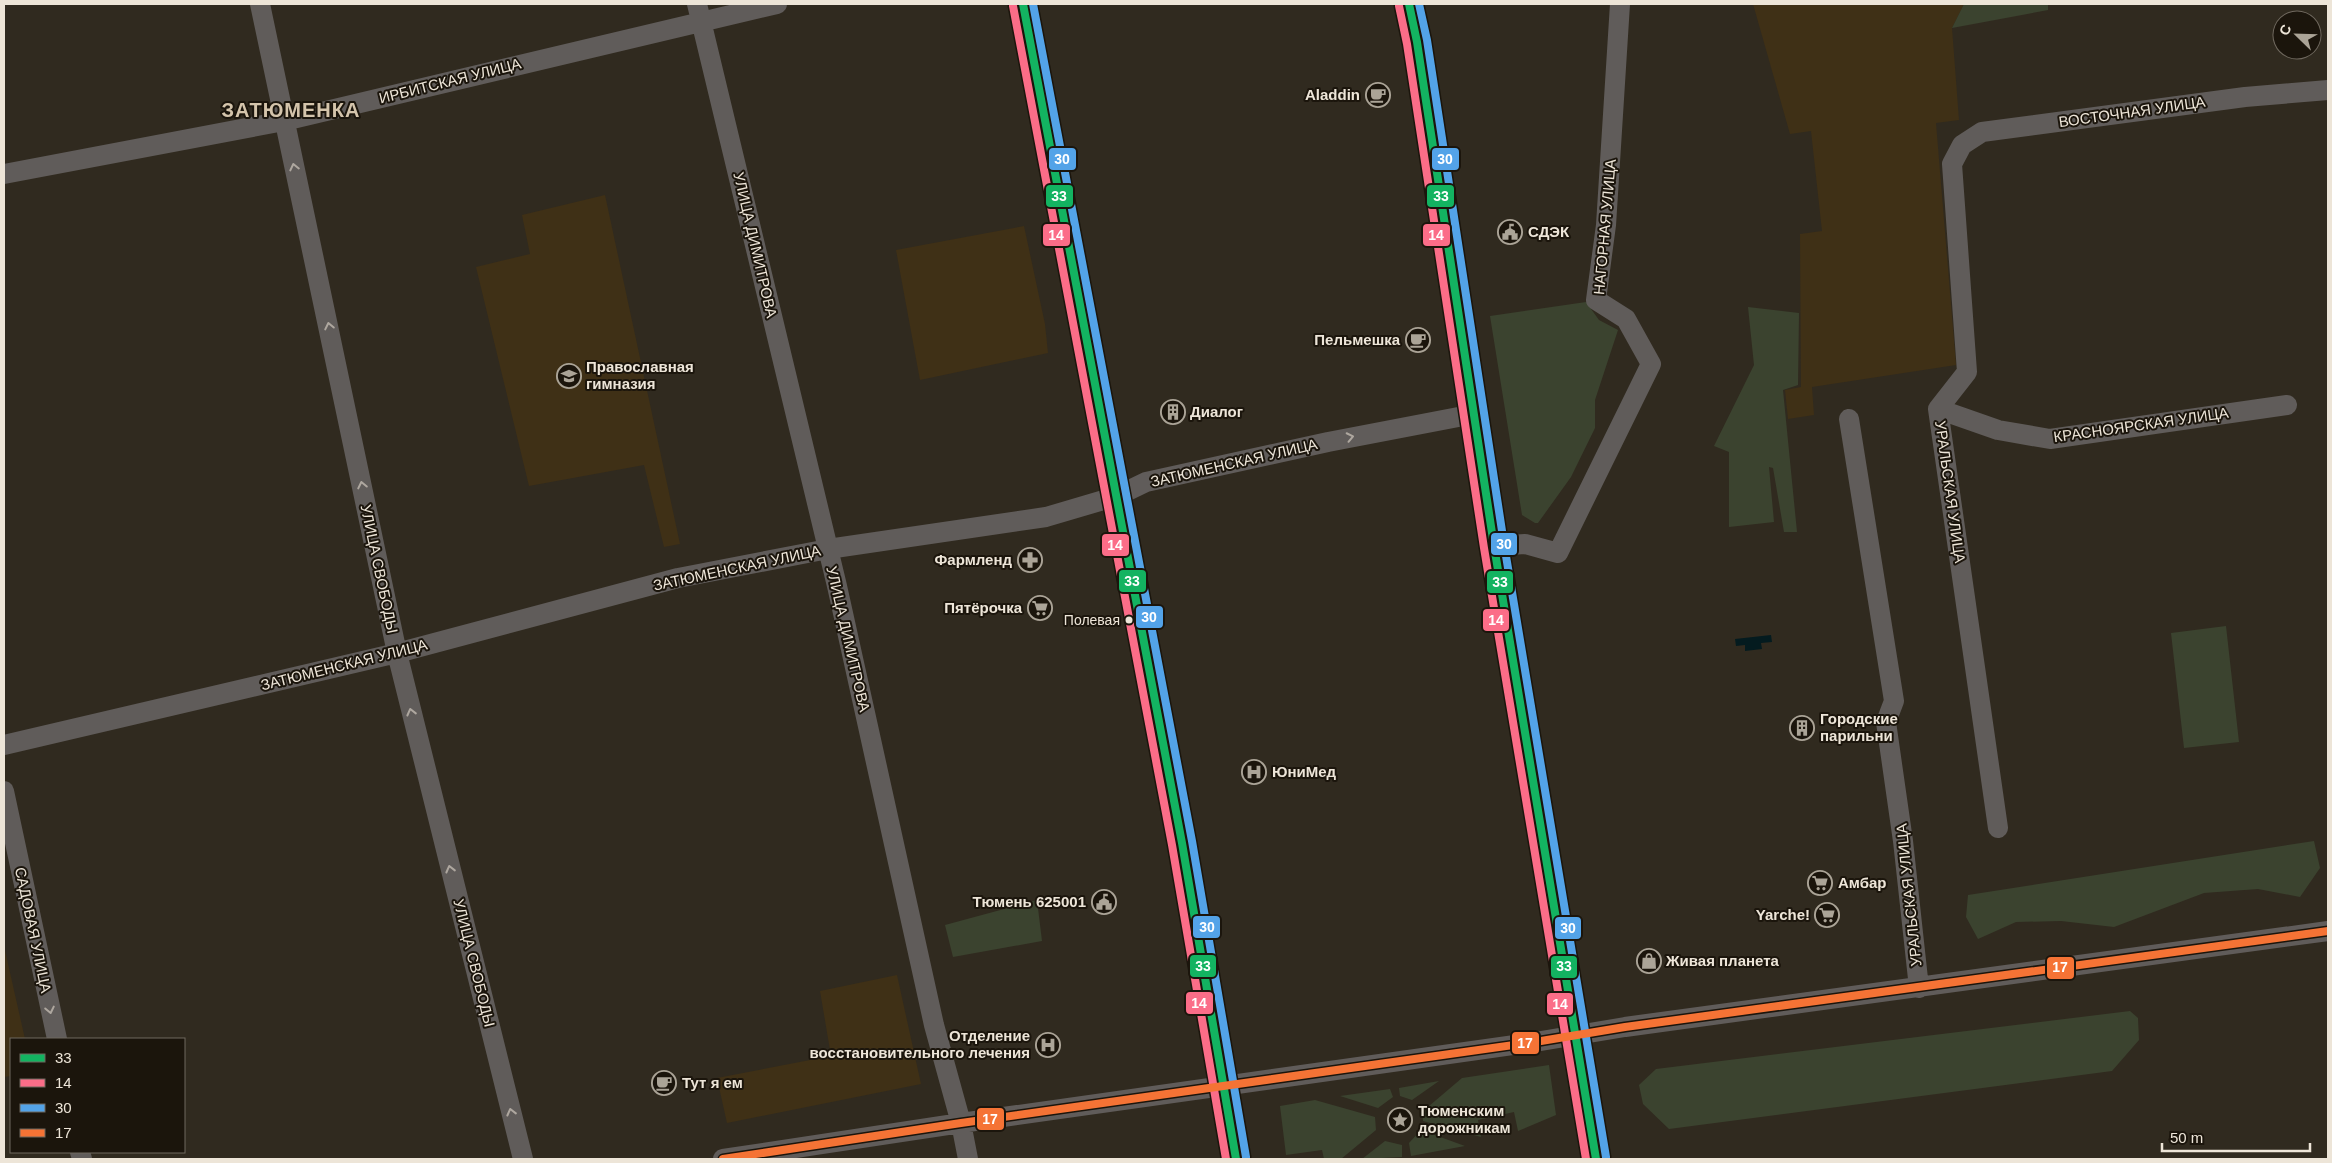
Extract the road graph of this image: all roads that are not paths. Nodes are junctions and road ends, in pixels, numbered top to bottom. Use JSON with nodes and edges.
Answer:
{"nodes":[{"id":1,"x":260,"y":4,"type":"edge"},
{"id":2,"x":777,"y":4,"type":"edge"},
{"id":3,"x":1023,"y":4,"type":"edge"},
{"id":4,"x":1409,"y":4,"type":"edge"},
{"id":5,"x":1620,"y":4,"type":"edge"},
{"id":6,"x":699,"y":12,"type":"edge"},
{"id":7,"x":2328,"y":90,"type":"edge"},
{"id":8,"x":284,"y":121,"type":"junction"},
{"id":9,"x":1952,"y":164,"type":"joint"},
{"id":10,"x":4,"y":174,"type":"edge"},
{"id":11,"x":2287,"y":405,"type":"dead end"},
{"id":12,"x":1938,"y":409,"type":"junction"},
{"id":13,"x":1474,"y":414,"type":"junction"},
{"id":14,"x":1848,"y":420,"type":"dead end"},
{"id":15,"x":1117,"y":496,"type":"junction"},
{"id":16,"x":1494,"y":546,"type":"junction"},
{"id":17,"x":828,"y":549,"type":"junction"},
{"id":18,"x":397,"y":653,"type":"junction"},
{"id":19,"x":4,"y":745,"type":"edge"},
{"id":20,"x":4,"y":791,"type":"edge"},
{"id":21,"x":1998,"y":828,"type":"dead end"},
{"id":22,"x":2328,"y":931,"type":"edge"},
{"id":23,"x":1919,"y":988,"type":"junction"},
{"id":24,"x":1575,"y":1035,"type":"junction"},
{"id":25,"x":56,"y":1038,"type":"edge"},
{"id":26,"x":1224,"y":1086,"type":"junction"},
{"id":27,"x":961,"y":1123,"type":"junction"},
{"id":28,"x":523,"y":1159,"type":"edge"},
{"id":29,"x":722,"y":1159,"type":"edge"},
{"id":30,"x":968,"y":1159,"type":"edge"},
{"id":31,"x":1236,"y":1159,"type":"edge"},
{"id":32,"x":1596,"y":1159,"type":"edge"}],
"edges":[{"from":1,"to":8,"type":"street","name":"УЛИЦА СВОБОДЫ"},
{"from":2,"to":6,"type":"street","name":"ИРБИТСКАЯ УЛИЦА"},
{"from":3,"to":15,"type":"main road"},
{"from":4,"to":13,"type":"main road"},
{"from":5,"to":16,"type":"street","name":"НАГОРНАЯ УЛИЦА"},
{"from":6,"to":8,"type":"street","name":"ИРБИТСКАЯ УЛИЦА"},
{"from":6,"to":17,"type":"street","name":"УЛИЦА ДИМИТРОВА"},
{"from":7,"to":9,"type":"street","name":"ВОСТОЧНАЯ УЛИЦА"},
{"from":8,"to":10,"type":"street","name":"ИРБИТСКАЯ УЛИЦА"},
{"from":18,"to":8,"type":"street","name":"УЛИЦА СВОБОДЫ","one_way":true},
{"from":9,"to":12,"type":"street","name":"УРАЛЬСКАЯ УЛИЦА"},
{"from":11,"to":12,"type":"street","name":"КРАСНОЯРСКАЯ УЛИЦА"},
{"from":12,"to":21,"type":"street","name":"УРАЛЬСКАЯ УЛИЦА"},
{"from":15,"to":13,"type":"street","name":"ЗАТЮМЕНСКАЯ УЛИЦА","one_way":true},
{"from":13,"to":16,"type":"main road"},
{"from":14,"to":23,"type":"street","name":"УРАЛЬСКАЯ УЛИЦА"},
{"from":15,"to":17,"type":"street","name":"ЗАТЮМЕНСКАЯ УЛИЦА"},
{"from":15,"to":26,"type":"main road"},
{"from":16,"to":24,"type":"main road"},
{"from":17,"to":18,"type":"street","name":"ЗАТЮМЕНСКАЯ УЛИЦА"},
{"from":17,"to":27,"type":"street","name":"УЛИЦА ДИМИТРОВА"},
{"from":18,"to":19,"type":"street","name":"ЗАТЮМЕНСКАЯ УЛИЦА"},
{"from":28,"to":18,"type":"street","name":"УЛИЦА СВОБОДЫ","one_way":true},
{"from":20,"to":25,"type":"street","name":"САДОВАЯ УЛИЦА","one_way":true},
{"from":22,"to":23,"type":"street"},
{"from":23,"to":24,"type":"street"},
{"from":24,"to":26,"type":"street"},
{"from":24,"to":32,"type":"main road"},
{"from":26,"to":27,"type":"street"},
{"from":26,"to":31,"type":"main road"},
{"from":27,"to":29,"type":"street"},
{"from":27,"to":30,"type":"street","name":"УЛИЦА ДИМИТРОВА"}]}
